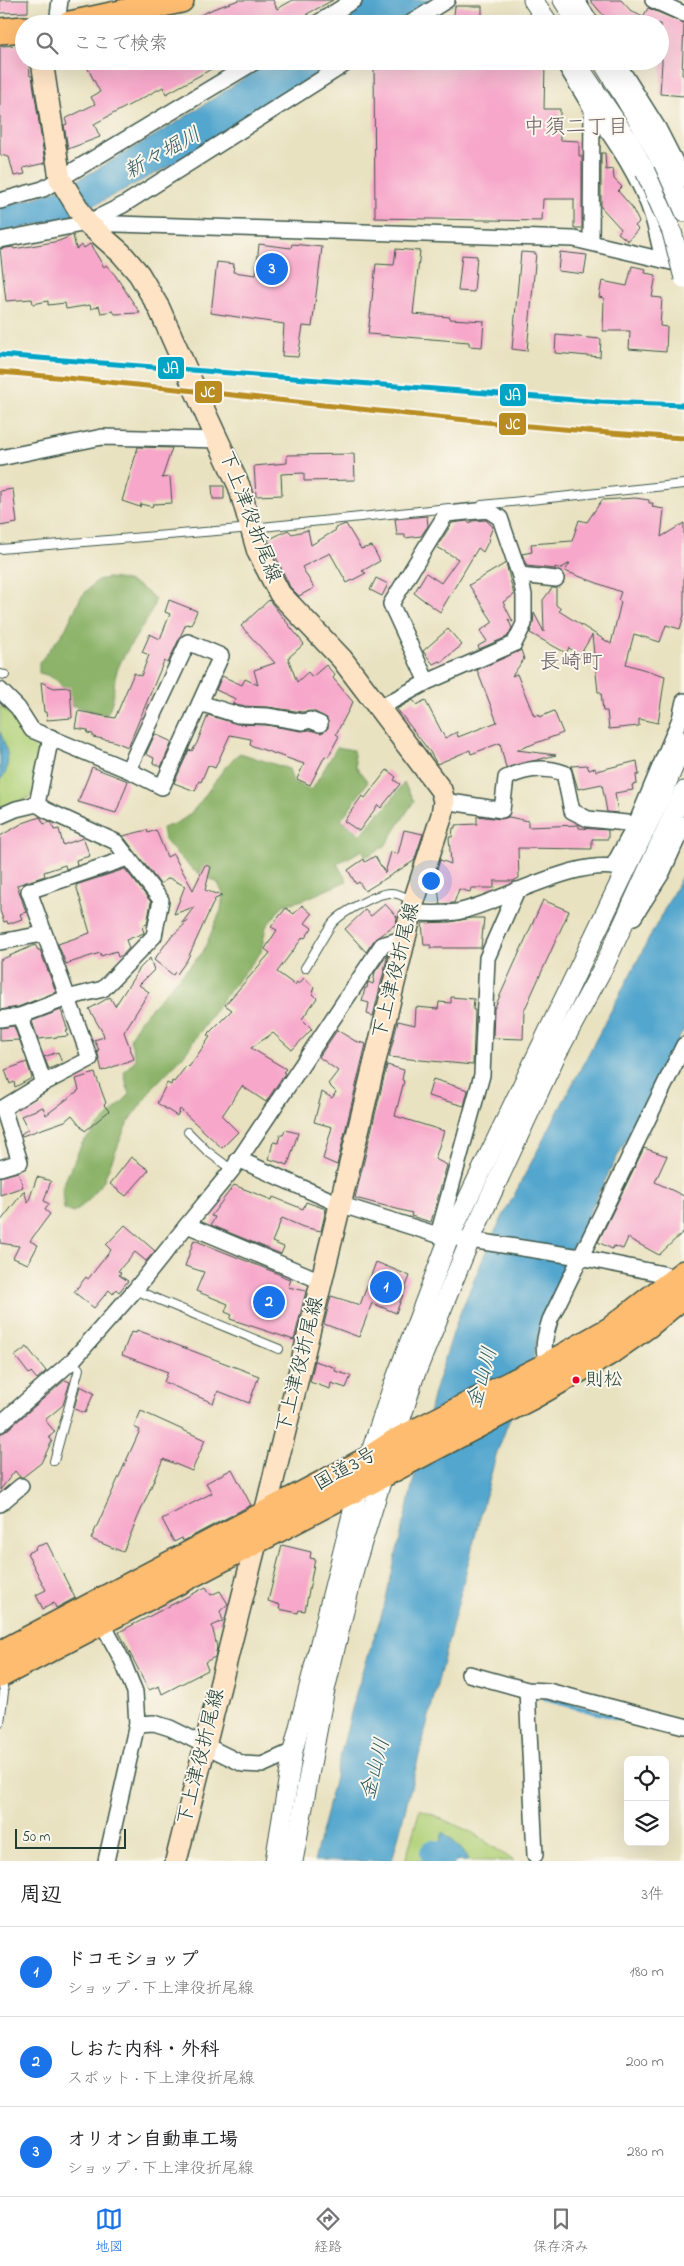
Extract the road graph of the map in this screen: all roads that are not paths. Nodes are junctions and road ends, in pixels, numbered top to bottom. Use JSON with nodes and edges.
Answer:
{"nodes":[{"id":1,"x":60,"y":0,"type":"edge"},
{"id":2,"x":181,"y":0,"type":"edge"},
{"id":3,"x":354,"y":0,"type":"edge"},
{"id":4,"x":446,"y":0,"type":"edge"},
{"id":5,"x":524,"y":0,"type":"edge"},
{"id":6,"x":533,"y":0,"type":"edge"},
{"id":7,"x":563,"y":0,"type":"edge"},
{"id":8,"x":576,"y":0,"type":"edge"},
{"id":9,"x":654,"y":0,"type":"edge"},
{"id":10,"x":684,"y":14,"type":"edge"},
{"id":11,"x":58,"y":15,"type":"edge"},
{"id":12,"x":112,"y":15,"type":"edge"},
{"id":13,"x":330,"y":15,"type":"edge"},
{"id":14,"x":423,"y":15,"type":"edge"},
{"id":15,"x":533,"y":15,"type":"edge"},
{"id":16,"x":543,"y":15,"type":"edge"},
{"id":17,"x":572,"y":15,"type":"edge"},
{"id":18,"x":586,"y":15,"type":"edge"},
{"id":19,"x":15,"y":30,"type":"edge"},
{"id":20,"x":0,"y":31,"type":"edge"},
{"id":21,"x":43,"y":70,"type":"edge"},
{"id":22,"x":242,"y":70,"type":"edge"},
{"id":23,"x":336,"y":70,"type":"edge"},
{"id":24,"x":568,"y":70,"type":"edge"},
{"id":25,"x":581,"y":70,"type":"edge"},
{"id":26,"x":608,"y":70,"type":"edge"},
{"id":27,"x":622,"y":70,"type":"edge"},
{"id":28,"x":592,"y":109,"type":"junction"},
{"id":29,"x":684,"y":179,"type":"edge"},
{"id":30,"x":61,"y":183,"type":"junction"},
{"id":31,"x":0,"y":201,"type":"edge"},
{"id":32,"x":684,"y":212,"type":"edge"},
{"id":33,"x":87,"y":223,"type":"junction"},
{"id":34,"x":0,"y":240,"type":"edge"},
{"id":35,"x":591,"y":242,"type":"junction"},
{"id":36,"x":663,"y":260,"type":"junction"},
{"id":37,"x":684,"y":265,"type":"edge"},
{"id":38,"x":684,"y":278,"type":"edge"},
{"id":39,"x":219,"y":440,"type":"junction"},
{"id":40,"x":0,"y":458,"type":"edge"},
{"id":41,"x":684,"y":484,"type":"edge"},
{"id":42,"x":252,"y":528,"type":"junction"},
{"id":43,"x":0,"y":549,"type":"edge"},
{"id":44,"x":520,"y":575,"type":"junction"},
{"id":45,"x":556,"y":579,"type":"dead end"},
{"id":46,"x":2,"y":680,"type":"edge"},
{"id":47,"x":428,"y":682,"type":"junction"},
{"id":48,"x":684,"y":701,"type":"edge"},
{"id":49,"x":200,"y":703,"type":"junction"},
{"id":50,"x":379,"y":708,"type":"junction"},
{"id":51,"x":320,"y":724,"type":"dead end"},
{"id":52,"x":51,"y":737,"type":"junction"},
{"id":53,"x":684,"y":741,"type":"edge"},
{"id":54,"x":128,"y":770,"type":"junction"},
{"id":55,"x":684,"y":791,"type":"edge"},
{"id":56,"x":444,"y":801,"type":"junction"},
{"id":57,"x":37,"y":804,"type":"junction"},
{"id":58,"x":0,"y":816,"type":"edge"},
{"id":59,"x":636,"y":824,"type":"junction"},
{"id":60,"x":684,"y":824,"type":"edge"},
{"id":61,"x":128,"y":858,"type":"junction"},
{"id":62,"x":619,"y":868,"type":"junction"},
{"id":63,"x":517,"y":890,"type":"junction"},
{"id":64,"x":413,"y":907,"type":"junction"},
{"id":65,"x":43,"y":934,"type":"junction"},
{"id":66,"x":406,"y":938,"type":"junction"},
{"id":67,"x":0,"y":942,"type":"edge"},
{"id":68,"x":605,"y":964,"type":"junction"},
{"id":69,"x":305,"y":968,"type":"dead end"},
{"id":70,"x":67,"y":998,"type":"junction"},
{"id":71,"x":20,"y":1016,"type":"junction"},
{"id":72,"x":0,"y":1019,"type":"edge"},
{"id":73,"x":684,"y":1045,"type":"edge"},
{"id":74,"x":44,"y":1083,"type":"junction"},
{"id":75,"x":188,"y":1132,"type":"dead end"},
{"id":76,"x":235,"y":1164,"type":"junction"},
{"id":77,"x":0,"y":1168,"type":"edge"},
{"id":78,"x":339,"y":1204,"type":"junction"},
{"id":79,"x":187,"y":1225,"type":"junction"},
{"id":80,"x":443,"y":1236,"type":"junction"},
{"id":81,"x":470,"y":1240,"type":"junction"},
{"id":82,"x":580,"y":1257,"type":"junction"},
{"id":83,"x":321,"y":1281,"type":"junction"},
{"id":84,"x":683,"y":1282,"type":"edge"},
{"id":85,"x":135,"y":1290,"type":"junction"},
{"id":86,"x":279,"y":1349,"type":"dead end"},
{"id":87,"x":72,"y":1361,"type":"junction"},
{"id":88,"x":544,"y":1367,"type":"junction"},
{"id":89,"x":0,"y":1424,"type":"edge"},
{"id":90,"x":395,"y":1442,"type":"junction"},
{"id":91,"x":54,"y":1461,"type":"dead end"},
{"id":92,"x":375,"y":1467,"type":"junction"},
{"id":93,"x":21,"y":1486,"type":"dead end"},
{"id":94,"x":359,"y":1487,"type":"junction"},
{"id":95,"x":0,"y":1504,"type":"edge"},
{"id":96,"x":265,"y":1513,"type":"junction"},
{"id":97,"x":256,"y":1543,"type":"junction"},
{"id":98,"x":97,"y":1614,"type":"junction"},
{"id":99,"x":0,"y":1668,"type":"edge"},
{"id":100,"x":468,"y":1674,"type":"dead end"},
{"id":101,"x":527,"y":1690,"type":"junction"},
{"id":102,"x":0,"y":1722,"type":"edge"},
{"id":103,"x":138,"y":1724,"type":"junction"},
{"id":104,"x":684,"y":1726,"type":"edge"},
{"id":105,"x":204,"y":1744,"type":"junction"},
{"id":106,"x":293,"y":1751,"type":"junction"},
{"id":107,"x":535,"y":1855,"type":"dead end"},
{"id":108,"x":106,"y":1861,"type":"edge"},
{"id":109,"x":176,"y":1861,"type":"edge"},
{"id":110,"x":275,"y":1861,"type":"edge"},
{"id":111,"x":293,"y":1861,"type":"edge"}],
"edges":[{"from":1,"to":11,"type":"street"},
{"from":2,"to":12,"type":"highway"},
{"from":3,"to":13,"type":"street"},
{"from":4,"to":14,"type":"street"},
{"from":5,"to":15,"type":"street"},
{"from":6,"to":16,"type":"street"},
{"from":7,"to":17,"type":"street"},
{"from":8,"to":18,"type":"street"},
{"from":9,"to":10,"type":"street"},
{"from":19,"to":20,"type":"highway"},
{"from":21,"to":30,"type":"main road","name":"下上津役折尾線"},
{"from":22,"to":30,"type":"street"},
{"from":23,"to":33,"type":"street"},
{"from":24,"to":28,"type":"street"},
{"from":25,"to":38,"type":"street","bridge":true},
{"from":26,"to":32,"type":"street"},
{"from":27,"to":29,"type":"street"},
{"from":28,"to":35,"type":"street"},
{"from":28,"to":36,"type":"street"},
{"from":30,"to":31,"type":"street"},
{"from":30,"to":33,"type":"main road","name":"下上津役折尾線"},
{"from":33,"to":34,"type":"street"},
{"from":33,"to":35,"type":"street"},
{"from":33,"to":39,"type":"main road","name":"下上津役折尾線"},
{"from":35,"to":36,"type":"street"},
{"from":36,"to":37,"type":"street"},
{"from":39,"to":40,"type":"street"},
{"from":39,"to":42,"type":"main road","name":"下上津役折尾線"},
{"from":41,"to":42,"type":"lane"},
{"from":42,"to":43,"type":"lane"},
{"from":42,"to":50,"type":"main road","name":"下上津役折尾線"},
{"from":44,"to":45,"type":"street"},
{"from":44,"to":47,"type":"street"},
{"from":44,"to":47,"type":"street"},
{"from":46,"to":52,"type":"street"},
{"from":47,"to":50,"type":"street"},
{"from":48,"to":59,"type":"street"},
{"from":49,"to":51,"type":"street"},
{"from":49,"to":54,"type":"street"},
{"from":49,"to":54,"type":"street"},
{"from":50,"to":56,"type":"main road","name":"下上津役折尾線"},
{"from":52,"to":54,"type":"street"},
{"from":52,"to":57,"type":"street"},
{"from":53,"to":62,"type":"street"},
{"from":55,"to":68,"type":"street"},
{"from":56,"to":59,"type":"street"},
{"from":56,"to":64,"type":"main road","name":"下上津役折尾線"},
{"from":57,"to":58,"type":"street"},
{"from":57,"to":61,"type":"street"},
{"from":59,"to":62,"type":"street"},
{"from":60,"to":68,"type":"street"},
{"from":61,"to":65,"type":"street"},
{"from":61,"to":70,"type":"street"},
{"from":62,"to":63,"type":"street"},
{"from":62,"to":80,"type":"street"},
{"from":63,"to":64,"type":"street"},
{"from":63,"to":80,"type":"street"},
{"from":64,"to":66,"type":"main road","name":"下上津役折尾線"},
{"from":64,"to":69,"type":"lane"},
{"from":65,"to":67,"type":"street"},
{"from":65,"to":70,"type":"street"},
{"from":66,"to":76,"type":"street"},
{"from":66,"to":78,"type":"main road","name":"下上津役折尾線"},
{"from":68,"to":81,"type":"street"},
{"from":70,"to":71,"type":"street"},
{"from":70,"to":74,"type":"street"},
{"from":71,"to":72,"type":"street"},
{"from":71,"to":74,"type":"street"},
{"from":73,"to":82,"type":"street"},
{"from":74,"to":77,"type":"street"},
{"from":75,"to":76,"type":"lane"},
{"from":76,"to":78,"type":"street"},
{"from":76,"to":79,"type":"street"},
{"from":78,"to":80,"type":"street"},
{"from":78,"to":83,"type":"main road","name":"下上津役折尾線"},
{"from":79,"to":83,"type":"street"},
{"from":79,"to":85,"type":"street"},
{"from":80,"to":81,"type":"street"},
{"from":80,"to":92,"type":"street"},
{"from":81,"to":82,"type":"street"},
{"from":81,"to":90,"type":"street"},
{"from":82,"to":84,"type":"street"},
{"from":82,"to":88,"type":"street"},
{"from":83,"to":96,"type":"main road","name":"下上津役折尾線"},
{"from":84,"to":88,"type":"highway","name":"国道3号"},
{"from":84,"to":92,"type":"highway","name":"国道3号"},
{"from":85,"to":86,"type":"lane"},
{"from":85,"to":87,"type":"street"},
{"from":87,"to":89,"type":"street"},
{"from":87,"to":91,"type":"lane"},
{"from":88,"to":90,"type":"highway","name":"国道3号"},
{"from":90,"to":92,"type":"highway","name":"国道3号"},
{"from":92,"to":94,"type":"highway","name":"国道3号"},
{"from":92,"to":96,"type":"highway","name":"国道3号"},
{"from":92,"to":111,"type":"street"},
{"from":93,"to":95,"type":"street"},
{"from":94,"to":97,"type":"highway","name":"国道3号"},
{"from":94,"to":106,"type":"street"},
{"from":96,"to":97,"type":"main road","name":"下上津役折尾線"},
{"from":96,"to":98,"type":"highway","name":"国道3号"},
{"from":97,"to":98,"type":"highway","name":"国道3号"},
{"from":97,"to":105,"type":"main road","name":"下上津役折尾線"},
{"from":98,"to":99,"type":"highway","name":"国道3号"},
{"from":98,"to":103,"type":"street"},
{"from":99,"to":102,"type":"lane"},
{"from":100,"to":101,"type":"street"},
{"from":101,"to":104,"type":"street"},
{"from":101,"to":107,"type":"street"},
{"from":103,"to":105,"type":"street"},
{"from":103,"to":108,"type":"street"},
{"from":105,"to":106,"type":"street"},
{"from":105,"to":109,"type":"main road","name":"下上津役折尾線"},
{"from":106,"to":110,"type":"street"}]}
